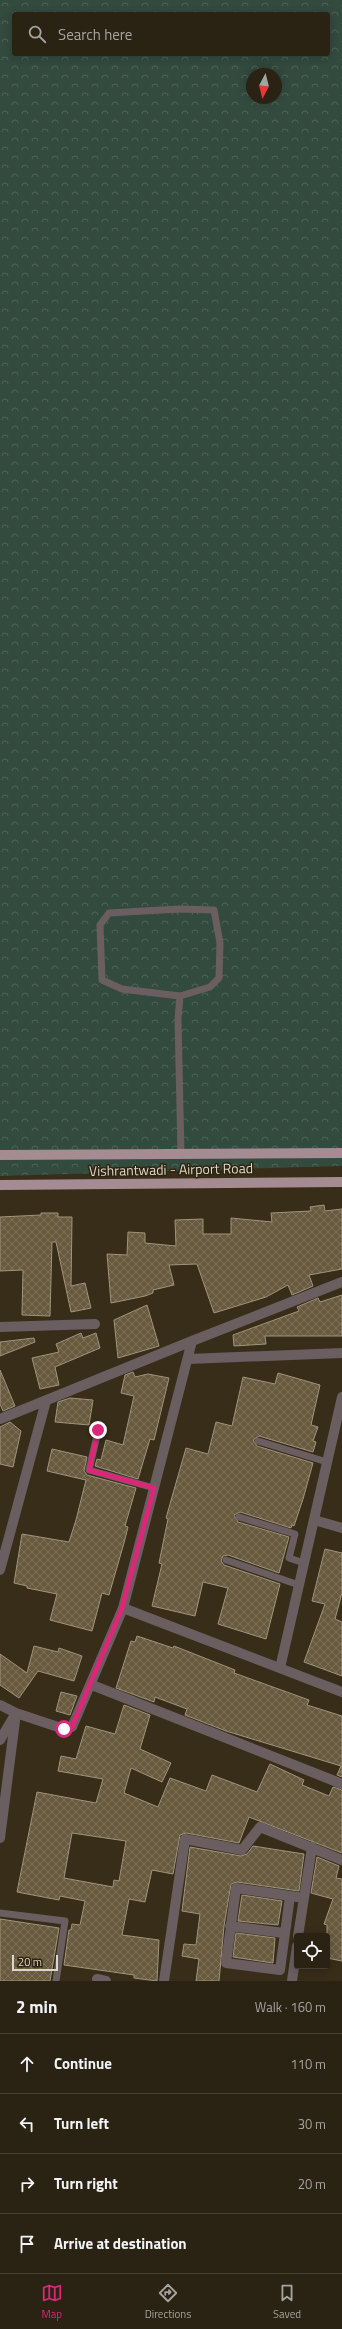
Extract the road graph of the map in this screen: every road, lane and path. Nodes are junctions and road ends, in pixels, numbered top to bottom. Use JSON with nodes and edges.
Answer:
{"nodes":[{"id":1,"x":180,"y":996,"type":"junction"},
{"id":2,"x":342,"y":1153,"type":"edge"},
{"id":3,"x":181,"y":1154,"type":"junction"},
{"id":4,"x":0,"y":1156,"type":"edge"},
{"id":5,"x":342,"y":1182,"type":"edge"},
{"id":6,"x":0,"y":1185,"type":"edge"},
{"id":7,"x":342,"y":1282,"type":"edge"},
{"id":8,"x":95,"y":1324,"type":"dead end"},
{"id":9,"x":0,"y":1327,"type":"edge"},
{"id":10,"x":192,"y":1341,"type":"junction"},
{"id":11,"x":342,"y":1353,"type":"edge"},
{"id":12,"x":188,"y":1359,"type":"junction"},
{"id":13,"x":342,"y":1397,"type":"edge"},
{"id":14,"x":46,"y":1401,"type":"junction"},
{"id":15,"x":0,"y":1420,"type":"edge"},
{"id":16,"x":339,"y":1424,"type":"edge"},
{"id":17,"x":98,"y":1430,"type":"dead end"},
{"id":18,"x":258,"y":1442,"type":"dead end"},
{"id":19,"x":327,"y":1462,"type":"junction"},
{"id":20,"x":154,"y":1488,"type":"junction"},
{"id":21,"x":239,"y":1517,"type":"dead end"},
{"id":22,"x":314,"y":1520,"type":"junction"},
{"id":23,"x":342,"y":1528,"type":"edge"},
{"id":24,"x":226,"y":1560,"type":"dead end"},
{"id":25,"x":304,"y":1563,"type":"junction"},
{"id":26,"x":0,"y":1570,"type":"edge"},
{"id":27,"x":299,"y":1585,"type":"junction"},
{"id":28,"x":122,"y":1608,"type":"junction"},
{"id":29,"x":280,"y":1668,"type":"junction"},
{"id":30,"x":92,"y":1685,"type":"junction"},
{"id":31,"x":342,"y":1692,"type":"edge"},
{"id":32,"x":0,"y":1705,"type":"edge"},
{"id":33,"x":16,"y":1713,"type":"junction"},
{"id":34,"x":0,"y":1740,"type":"edge"},
{"id":35,"x":342,"y":1784,"type":"edge"},
{"id":36,"x":0,"y":1838,"type":"edge"},
{"id":37,"x":312,"y":1847,"type":"junction"},
{"id":38,"x":342,"y":1860,"type":"edge"},
{"id":39,"x":290,"y":1896,"type":"junction"},
{"id":40,"x":304,"y":1898,"type":"junction"},
{"id":41,"x":0,"y":1913,"type":"edge"},
{"id":42,"x":230,"y":1926,"type":"junction"},
{"id":43,"x":284,"y":1933,"type":"junction"},
{"id":44,"x":298,"y":1933,"type":"edge"},
{"id":45,"x":294,"y":1967,"type":"edge"},
{"id":46,"x":56,"y":1981,"type":"edge"},
{"id":47,"x":164,"y":1981,"type":"edge"},
{"id":48,"x":292,"y":1981,"type":"edge"}],
"edges":[{"from":1,"to":1,"type":"lane"},
{"from":1,"to":3,"type":"lane"},
{"from":2,"to":3,"type":"main road","name":"Vishrantwadi - Airport Road"},
{"from":3,"to":4,"type":"main road","name":"Vishrantwadi - Airport Road"},
{"from":5,"to":6,"type":"main road","name":"Vishrantwadi - Airport Road"},
{"from":7,"to":10,"type":"street"},
{"from":8,"to":9,"type":"street"},
{"from":10,"to":12,"type":"street"},
{"from":10,"to":14,"type":"street"},
{"from":11,"to":12,"type":"street"},
{"from":12,"to":20,"type":"street"},
{"from":13,"to":16,"type":"street"},
{"from":14,"to":15,"type":"street"},
{"from":14,"to":26,"type":"street"},
{"from":16,"to":19,"type":"street"},
{"from":17,"to":20,"type":"lane"},
{"from":18,"to":19,"type":"lane"},
{"from":19,"to":22,"type":"street"},
{"from":20,"to":28,"type":"street"},
{"from":21,"to":25,"type":"lane"},
{"from":22,"to":23,"type":"street"},
{"from":22,"to":25,"type":"street"},
{"from":24,"to":27,"type":"lane"},
{"from":25,"to":27,"type":"street"},
{"from":27,"to":29,"type":"street"},
{"from":28,"to":29,"type":"street"},
{"from":28,"to":30,"type":"street"},
{"from":29,"to":31,"type":"street"},
{"from":30,"to":33,"type":"street"},
{"from":30,"to":35,"type":"street"},
{"from":32,"to":33,"type":"street"},
{"from":33,"to":34,"type":"street"},
{"from":33,"to":36,"type":"street"},
{"from":37,"to":38,"type":"street"},
{"from":37,"to":40,"type":"street"},
{"from":37,"to":47,"type":"street"},
{"from":39,"to":40,"type":"street"},
{"from":39,"to":42,"type":"street"},
{"from":39,"to":43,"type":"street"},
{"from":40,"to":44,"type":"street"},
{"from":41,"to":46,"type":"lane"},
{"from":42,"to":43,"type":"street"},
{"from":42,"to":43,"type":"street"},
{"from":45,"to":48,"type":"street"}]}
